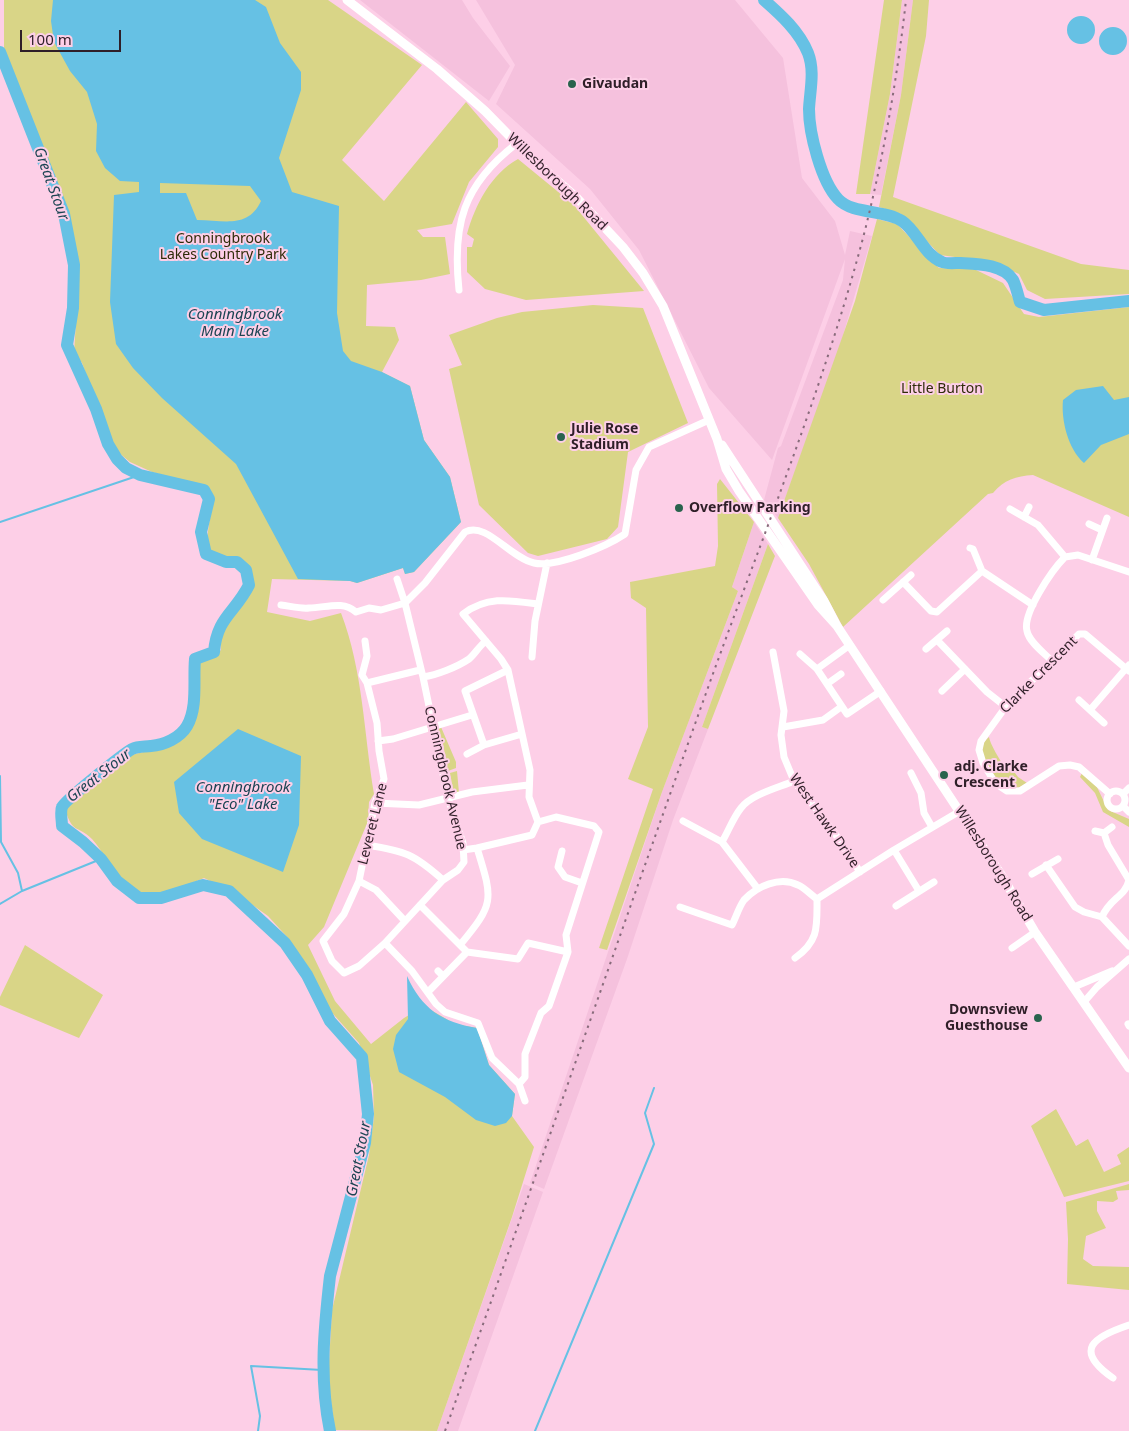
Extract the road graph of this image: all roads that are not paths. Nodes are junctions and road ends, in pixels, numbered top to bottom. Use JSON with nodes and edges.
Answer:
{"nodes":[{"id":1,"x":347,"y":0,"type":"edge"},
{"id":2,"x":516,"y":144,"type":"junction"},
{"id":3,"x":459,"y":290,"type":"dead end"},
{"id":4,"x":709,"y":420,"type":"junction"},
{"id":5,"x":717,"y":439,"type":"junction"},
{"id":6,"x":1029,"y":507,"type":"dead end"},
{"id":7,"x":1010,"y":509,"type":"dead end"},
{"id":8,"x":1024,"y":517,"type":"junction"},
{"id":9,"x":1107,"y":518,"type":"dead end"},
{"id":10,"x":1089,"y":524,"type":"dead end"},
{"id":11,"x":1102,"y":530,"type":"junction"},
{"id":12,"x":970,"y":548,"type":"dead end"},
{"id":13,"x":1064,"y":557,"type":"junction"},
{"id":14,"x":1092,"y":560,"type":"junction"},
{"id":15,"x":547,"y":563,"type":"junction"},
{"id":16,"x":982,"y":571,"type":"junction"},
{"id":17,"x":1129,"y":572,"type":"edge"},
{"id":18,"x":911,"y":575,"type":"dead end"},
{"id":19,"x":396,"y":579,"type":"dead end"},
{"id":20,"x":903,"y":582,"type":"junction"},
{"id":21,"x":883,"y":600,"type":"dead end"},
{"id":22,"x":405,"y":603,"type":"junction"},
{"id":23,"x":537,"y":604,"type":"junction"},
{"id":24,"x":281,"y":605,"type":"dead end"},
{"id":25,"x":1033,"y":606,"type":"junction"},
{"id":26,"x":837,"y":626,"type":"junction"},
{"id":27,"x":947,"y":631,"type":"dead end"},
{"id":28,"x":937,"y":640,"type":"junction"},
{"id":29,"x":365,"y":641,"type":"dead end"},
{"id":30,"x":486,"y":641,"type":"junction"},
{"id":31,"x":850,"y":645,"type":"junction"},
{"id":32,"x":926,"y":650,"type":"dead end"},
{"id":33,"x":773,"y":652,"type":"dead end"},
{"id":34,"x":800,"y":654,"type":"dead end"},
{"id":35,"x":532,"y":657,"type":"dead end"},
{"id":36,"x":1052,"y":661,"type":"junction"},
{"id":37,"x":965,"y":669,"type":"junction"},
{"id":38,"x":1128,"y":669,"type":"edge"},
{"id":39,"x":508,"y":670,"type":"junction"},
{"id":40,"x":817,"y":670,"type":"junction"},
{"id":41,"x":422,"y":674,"type":"junction"},
{"id":42,"x":841,"y":674,"type":"dead end"},
{"id":43,"x":367,"y":683,"type":"junction"},
{"id":44,"x":827,"y":684,"type":"junction"},
{"id":45,"x":881,"y":691,"type":"junction"},
{"id":46,"x":942,"y":691,"type":"dead end"},
{"id":47,"x":1079,"y":700,"type":"dead end"},
{"id":48,"x":841,"y":707,"type":"junction"},
{"id":49,"x":1006,"y":707,"type":"junction"},
{"id":50,"x":1090,"y":710,"type":"junction"},
{"id":51,"x":472,"y":715,"type":"junction"},
{"id":52,"x":1104,"y":723,"type":"dead end"},
{"id":53,"x":783,"y":727,"type":"junction"},
{"id":54,"x":432,"y":728,"type":"junction"},
{"id":55,"x":522,"y":734,"type":"junction"},
{"id":56,"x":378,"y":741,"type":"junction"},
{"id":57,"x":484,"y":745,"type":"junction"},
{"id":58,"x":467,"y":754,"type":"dead end"},
{"id":59,"x":911,"y":773,"type":"dead end"},
{"id":60,"x":794,"y":781,"type":"junction"},
{"id":61,"x":528,"y":784,"type":"junction"},
{"id":62,"x":1129,"y":788,"type":"edge"},
{"id":63,"x":1110,"y":794,"type":"junction"},
{"id":64,"x":1123,"y":794,"type":"junction"},
{"id":65,"x":448,"y":798,"type":"junction"},
{"id":66,"x":375,"y":803,"type":"junction"},
{"id":67,"x":1123,"y":806,"type":"junction"},
{"id":68,"x":960,"y":811,"type":"junction"},
{"id":69,"x":1129,"y":812,"type":"edge"},
{"id":70,"x":683,"y":821,"type":"dead end"},
{"id":71,"x":538,"y":822,"type":"junction"},
{"id":72,"x":932,"y":827,"type":"junction"},
{"id":73,"x":1112,"y":827,"type":"dead end"},
{"id":74,"x":1095,"y":831,"type":"dead end"},
{"id":75,"x":1104,"y":833,"type":"junction"},
{"id":76,"x":722,"y":842,"type":"junction"},
{"id":77,"x":367,"y":845,"type":"junction"},
{"id":78,"x":477,"y":848,"type":"junction"},
{"id":79,"x":463,"y":850,"type":"junction"},
{"id":80,"x":894,"y":850,"type":"junction"},
{"id":81,"x":562,"y":851,"type":"dead end"},
{"id":82,"x":1058,"y":859,"type":"dead end"},
{"id":83,"x":1046,"y":865,"type":"junction"},
{"id":84,"x":860,"y":872,"type":"junction"},
{"id":85,"x":1032,"y":874,"type":"dead end"},
{"id":86,"x":443,"y":880,"type":"junction"},
{"id":87,"x":359,"y":881,"type":"junction"},
{"id":88,"x":934,"y":882,"type":"dead end"},
{"id":89,"x":582,"y":883,"type":"junction"},
{"id":90,"x":758,"y":890,"type":"junction"},
{"id":91,"x":919,"y":891,"type":"junction"},
{"id":92,"x":817,"y":900,"type":"junction"},
{"id":93,"x":420,"y":905,"type":"junction"},
{"id":94,"x":896,"y":906,"type":"dead end"},
{"id":95,"x":680,"y":907,"type":"dead end"},
{"id":96,"x":1102,"y":917,"type":"junction"},
{"id":97,"x":404,"y":920,"type":"junction"},
{"id":98,"x":1035,"y":932,"type":"junction"},
{"id":99,"x":384,"y":943,"type":"junction"},
{"id":100,"x":460,"y":945,"type":"junction"},
{"id":101,"x":1129,"y":946,"type":"edge"},
{"id":102,"x":1012,"y":948,"type":"dead end"},
{"id":103,"x":467,"y":952,"type":"junction"},
{"id":104,"x":568,"y":952,"type":"junction"},
{"id":105,"x":795,"y":958,"type":"dead end"},
{"id":106,"x":1129,"y":960,"type":"edge"},
{"id":107,"x":1115,"y":970,"type":"junction"},
{"id":108,"x":344,"y":973,"type":"joint"},
{"id":109,"x":1074,"y":987,"type":"junction"},
{"id":110,"x":428,"y":992,"type":"junction"},
{"id":111,"x":1084,"y":1002,"type":"junction"},
{"id":112,"x":1129,"y":1068,"type":"edge"},
{"id":113,"x":519,"y":1084,"type":"junction"},
{"id":114,"x":525,"y":1101,"type":"dead end"},
{"id":115,"x":1129,"y":1325,"type":"edge"},
{"id":116,"x":1113,"y":1378,"type":"dead end"}],
"edges":[{"from":1,"to":2,"type":"main road","name":"Willesborough Road"},
{"from":2,"to":3,"type":"street"},
{"from":2,"to":4,"type":"main road","name":"Willesborough Road"},
{"from":4,"to":5,"type":"main road","name":"Willesborough Road"},
{"from":4,"to":15,"type":"street"},
{"from":5,"to":26,"type":"main road","name":"Willesborough Road"},
{"from":5,"to":26,"type":"main road","name":"Willesborough Road"},
{"from":6,"to":8,"type":"street"},
{"from":7,"to":8,"type":"street"},
{"from":8,"to":13,"type":"street"},
{"from":9,"to":11,"type":"street"},
{"from":10,"to":11,"type":"street"},
{"from":11,"to":14,"type":"street"},
{"from":12,"to":16,"type":"street"},
{"from":13,"to":14,"type":"street"},
{"from":13,"to":25,"type":"street"},
{"from":14,"to":17,"type":"street"},
{"from":15,"to":22,"type":"street"},
{"from":15,"to":23,"type":"street"},
{"from":16,"to":20,"type":"street"},
{"from":16,"to":25,"type":"street"},
{"from":18,"to":20,"type":"street"},
{"from":19,"to":22,"type":"street","name":"Conningbrook Avenue"},
{"from":20,"to":21,"type":"street"},
{"from":22,"to":24,"type":"street"},
{"from":22,"to":41,"type":"street","name":"Conningbrook Avenue"},
{"from":23,"to":30,"type":"street"},
{"from":23,"to":35,"type":"street"},
{"from":25,"to":36,"type":"street"},
{"from":26,"to":31,"type":"main road","name":"Willesborough Road"},
{"from":27,"to":28,"type":"street"},
{"from":28,"to":32,"type":"street"},
{"from":28,"to":37,"type":"street"},
{"from":29,"to":43,"type":"street","name":"Leveret Lane"},
{"from":30,"to":39,"type":"street"},
{"from":30,"to":41,"type":"street"},
{"from":31,"to":40,"type":"street"},
{"from":31,"to":45,"type":"main road","name":"Willesborough Road"},
{"from":33,"to":53,"type":"street","name":"West Hawk Drive"},
{"from":34,"to":40,"type":"street"},
{"from":36,"to":38,"type":"street","name":"Clarke Crescent"},
{"from":36,"to":49,"type":"street","name":"Clarke Crescent"},
{"from":37,"to":46,"type":"street"},
{"from":37,"to":49,"type":"street"},
{"from":38,"to":50,"type":"street"},
{"from":39,"to":51,"type":"street"},
{"from":39,"to":55,"type":"street"},
{"from":40,"to":44,"type":"street"},
{"from":41,"to":43,"type":"street"},
{"from":41,"to":54,"type":"street","name":"Conningbrook Avenue"},
{"from":42,"to":44,"type":"street"},
{"from":43,"to":56,"type":"street","name":"Leveret Lane"},
{"from":44,"to":48,"type":"street"},
{"from":45,"to":48,"type":"street"},
{"from":45,"to":68,"type":"main road","name":"Willesborough Road"},
{"from":47,"to":50,"type":"street"},
{"from":48,"to":53,"type":"street"},
{"from":49,"to":63,"type":"street","name":"Clarke Crescent"},
{"from":50,"to":52,"type":"street"},
{"from":51,"to":54,"type":"street"},
{"from":51,"to":57,"type":"street"},
{"from":53,"to":60,"type":"street","name":"West Hawk Drive"},
{"from":54,"to":56,"type":"street"},
{"from":54,"to":65,"type":"street","name":"Conningbrook Avenue"},
{"from":55,"to":57,"type":"street"},
{"from":55,"to":61,"type":"street"},
{"from":56,"to":66,"type":"street","name":"Leveret Lane"},
{"from":57,"to":58,"type":"street"},
{"from":59,"to":72,"type":"street"},
{"from":60,"to":76,"type":"street"},
{"from":60,"to":84,"type":"street","name":"West Hawk Drive"},
{"from":61,"to":65,"type":"street"},
{"from":61,"to":71,"type":"street"},
{"from":62,"to":64,"type":"street"},
{"from":63,"to":64,"type":"street"},
{"from":63,"to":67,"type":"street"},
{"from":64,"to":67,"type":"street"},
{"from":65,"to":66,"type":"street"},
{"from":65,"to":79,"type":"street","name":"Conningbrook Avenue"},
{"from":66,"to":77,"type":"street","name":"Leveret Lane"},
{"from":67,"to":69,"type":"street"},
{"from":68,"to":72,"type":"street"},
{"from":68,"to":98,"type":"main road","name":"Willesborough Road"},
{"from":70,"to":76,"type":"street"},
{"from":71,"to":78,"type":"street"},
{"from":71,"to":89,"type":"street"},
{"from":72,"to":80,"type":"street"},
{"from":73,"to":75,"type":"street"},
{"from":74,"to":75,"type":"street"},
{"from":75,"to":96,"type":"street"},
{"from":76,"to":90,"type":"street"},
{"from":77,"to":86,"type":"street"},
{"from":77,"to":87,"type":"street","name":"Leveret Lane"},
{"from":78,"to":79,"type":"street"},
{"from":78,"to":100,"type":"street"},
{"from":79,"to":86,"type":"street","name":"Conningbrook Avenue"},
{"from":80,"to":84,"type":"street"},
{"from":80,"to":91,"type":"street"},
{"from":81,"to":89,"type":"street"},
{"from":82,"to":83,"type":"street"},
{"from":83,"to":85,"type":"street"},
{"from":83,"to":96,"type":"street"},
{"from":84,"to":92,"type":"street"},
{"from":86,"to":93,"type":"street","name":"Conningbrook Avenue"},
{"from":87,"to":97,"type":"street"},
{"from":87,"to":108,"type":"street","name":"Leveret Lane"},
{"from":88,"to":91,"type":"street"},
{"from":89,"to":104,"type":"street"},
{"from":90,"to":92,"type":"street"},
{"from":90,"to":95,"type":"street"},
{"from":91,"to":94,"type":"street"},
{"from":92,"to":105,"type":"street"},
{"from":93,"to":97,"type":"street","name":"Conningbrook Avenue"},
{"from":93,"to":100,"type":"street"},
{"from":96,"to":101,"type":"street"},
{"from":97,"to":99,"type":"street","name":"Conningbrook Avenue"},
{"from":98,"to":102,"type":"street"},
{"from":98,"to":109,"type":"main road","name":"Willesborough Road"},
{"from":99,"to":108,"type":"street","name":"Conningbrook Avenue"},
{"from":99,"to":110,"type":"street"},
{"from":100,"to":103,"type":"street"},
{"from":103,"to":104,"type":"street"},
{"from":103,"to":110,"type":"street"},
{"from":104,"to":113,"type":"street"},
{"from":106,"to":107,"type":"street"},
{"from":107,"to":109,"type":"street"},
{"from":107,"to":111,"type":"street"},
{"from":109,"to":111,"type":"main road","name":"Willesborough Road"},
{"from":110,"to":113,"type":"street"},
{"from":111,"to":112,"type":"main road","name":"Willesborough Road"},
{"from":113,"to":114,"type":"street"},
{"from":115,"to":116,"type":"street"}]}
